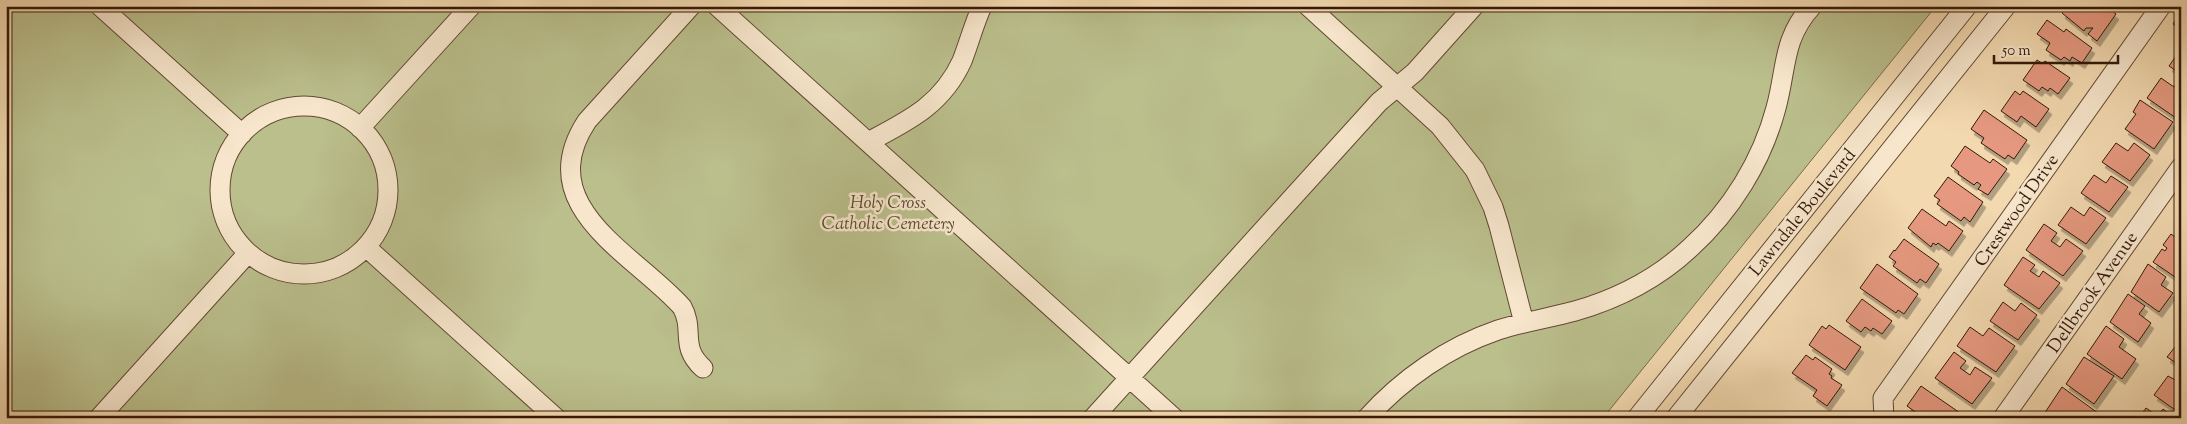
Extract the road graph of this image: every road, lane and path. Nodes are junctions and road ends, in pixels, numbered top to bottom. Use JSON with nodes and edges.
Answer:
{"nodes":[{"id":1,"x":100,"y":6,"type":"edge"},
{"id":2,"x":470,"y":6,"type":"edge"},
{"id":3,"x":691,"y":6,"type":"edge"},
{"id":4,"x":717,"y":6,"type":"edge"},
{"id":5,"x":982,"y":6,"type":"edge"},
{"id":6,"x":1308,"y":6,"type":"edge"},
{"id":7,"x":1474,"y":6,"type":"edge"},
{"id":8,"x":1812,"y":6,"type":"edge"},
{"id":9,"x":1967,"y":6,"type":"edge"},
{"id":10,"x":2006,"y":6,"type":"edge"},
{"id":11,"x":2161,"y":6,"type":"edge"},
{"id":12,"x":1397,"y":87,"type":"junction"},
{"id":13,"x":360,"y":128,"type":"junction"},
{"id":14,"x":242,"y":134,"type":"junction"},
{"id":15,"x":868,"y":142,"type":"junction"},
{"id":16,"x":2181,"y":167,"type":"edge"},
{"id":17,"x":366,"y":247,"type":"junction"},
{"id":18,"x":248,"y":253,"type":"junction"},
{"id":19,"x":1524,"y":323,"type":"junction"},
{"id":20,"x":703,"y":368,"type":"dead end"},
{"id":21,"x":1129,"y":378,"type":"junction"},
{"id":22,"x":99,"y":418,"type":"edge"},
{"id":23,"x":556,"y":418,"type":"edge"},
{"id":24,"x":1093,"y":418,"type":"edge"},
{"id":25,"x":1174,"y":418,"type":"edge"},
{"id":26,"x":1367,"y":418,"type":"edge"},
{"id":27,"x":1636,"y":418,"type":"edge"},
{"id":28,"x":1676,"y":418,"type":"edge"},
{"id":29,"x":1884,"y":418,"type":"edge"},
{"id":30,"x":2003,"y":418,"type":"edge"}],
"edges":[{"from":1,"to":14,"type":"street"},
{"from":2,"to":13,"type":"street"},
{"from":3,"to":20,"type":"street"},
{"from":4,"to":15,"type":"street"},
{"from":5,"to":15,"type":"street"},
{"from":6,"to":12,"type":"street"},
{"from":7,"to":12,"type":"street"},
{"from":8,"to":19,"type":"street"},
{"from":9,"to":27,"type":"street","name":"Lawndale Boulevard"},
{"from":10,"to":28,"type":"street","name":"Lawndale Boulevard"},
{"from":11,"to":29,"type":"street","name":"Crestwood Drive"},
{"from":12,"to":19,"type":"street"},
{"from":12,"to":21,"type":"street"},
{"from":13,"to":14,"type":"street"},
{"from":13,"to":17,"type":"street"},
{"from":14,"to":18,"type":"street"},
{"from":15,"to":21,"type":"street"},
{"from":16,"to":30,"type":"street","name":"Dellbrook Avenue"},
{"from":17,"to":18,"type":"street"},
{"from":17,"to":23,"type":"street"},
{"from":18,"to":22,"type":"street"},
{"from":19,"to":26,"type":"street"},
{"from":21,"to":24,"type":"street"},
{"from":21,"to":25,"type":"street"}]}
